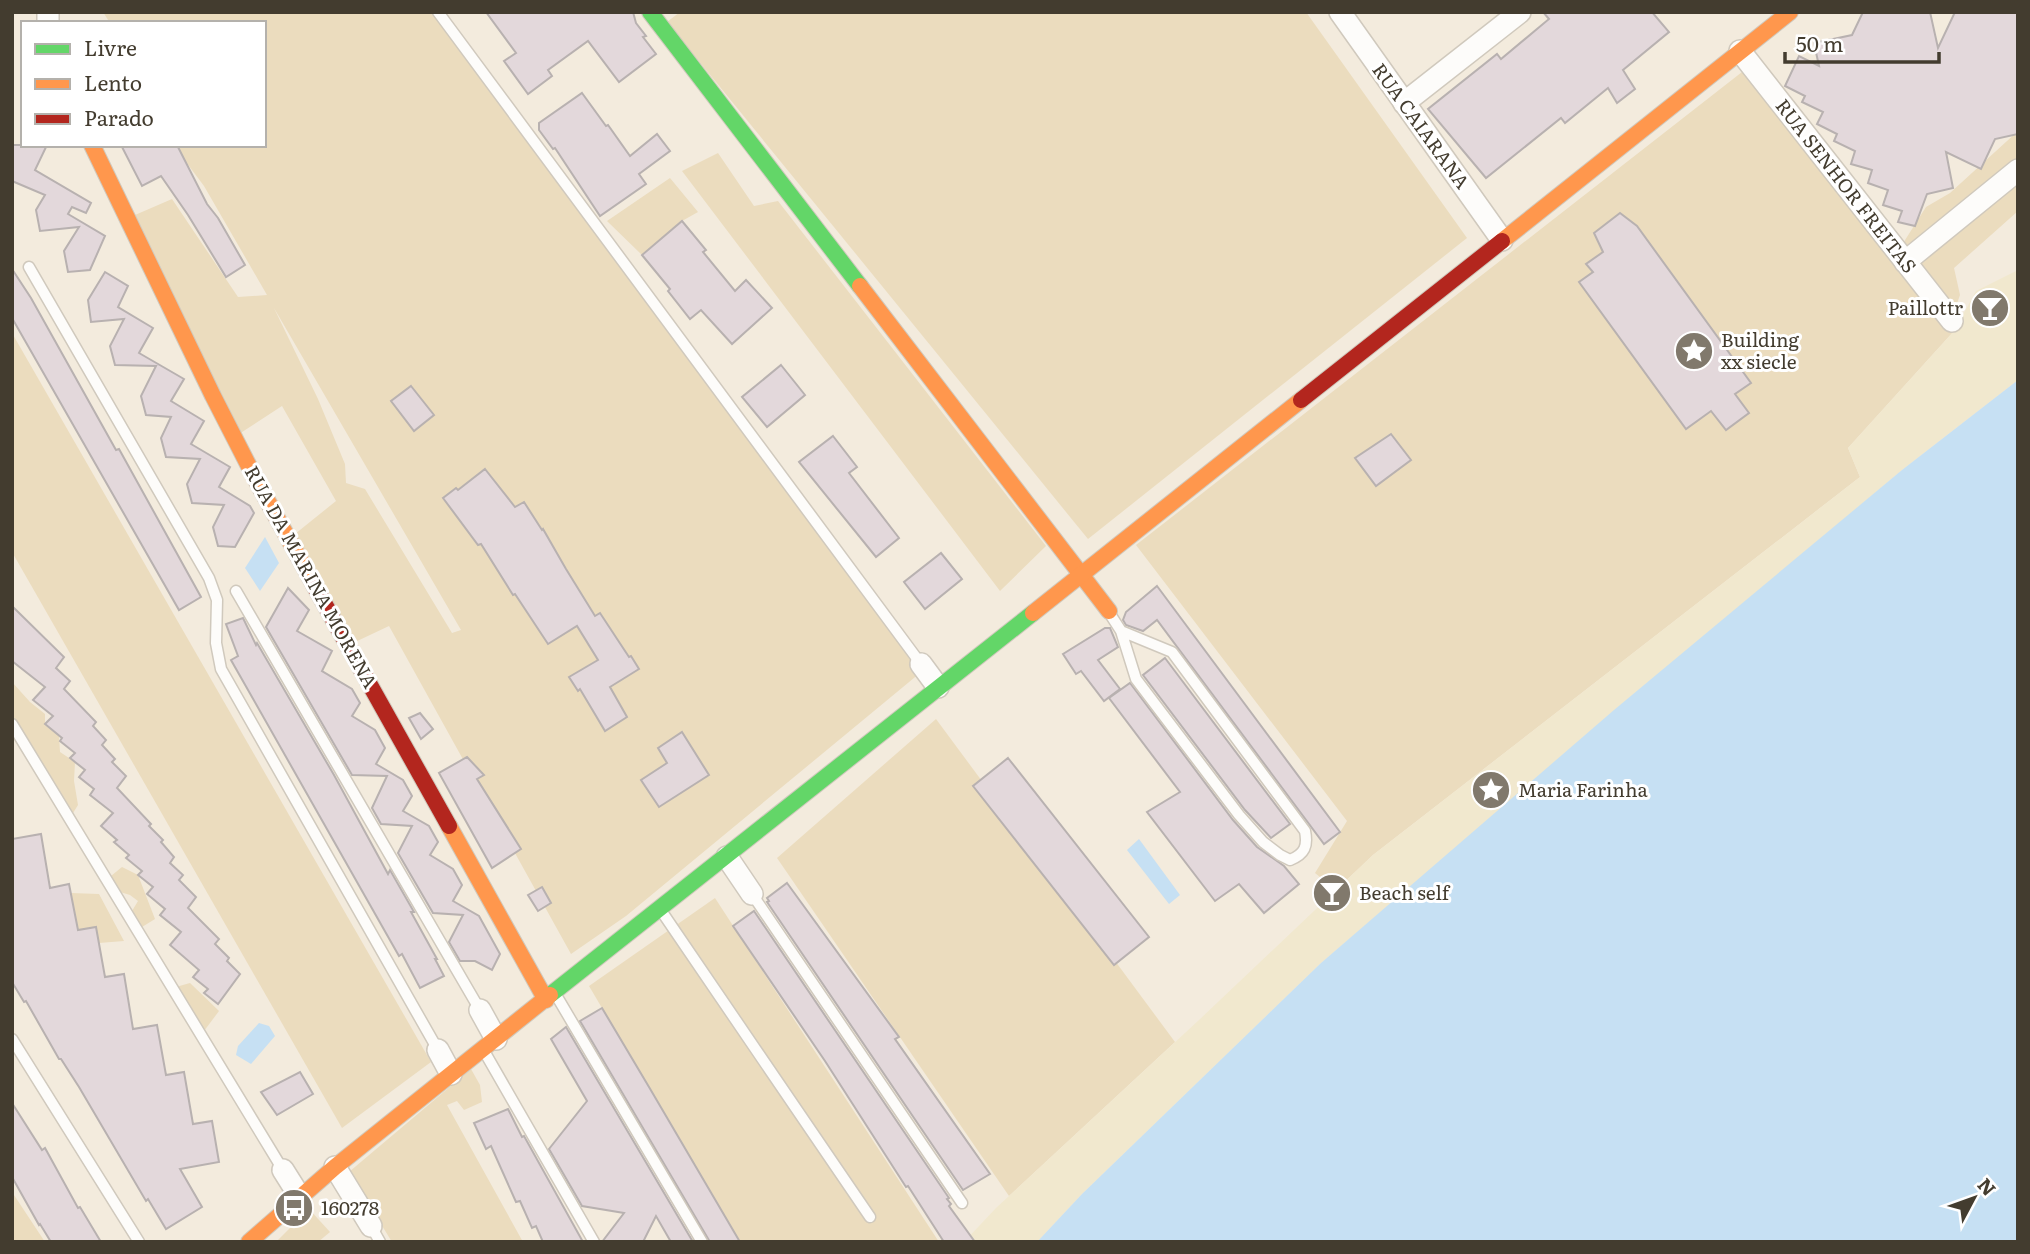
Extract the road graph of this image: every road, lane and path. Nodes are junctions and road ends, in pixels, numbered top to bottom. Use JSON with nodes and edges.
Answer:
{"nodes":[{"id":1,"x":438,"y":12,"type":"edge"},
{"id":2,"x":650,"y":12,"type":"edge"},
{"id":3,"x":1340,"y":12,"type":"edge"},
{"id":4,"x":1520,"y":12,"type":"edge"},
{"id":5,"x":1790,"y":12,"type":"edge"},
{"id":6,"x":1740,"y":51,"type":"junction"},
{"id":7,"x":1404,"y":103,"type":"junction"},
{"id":8,"x":93,"y":147,"type":"edge"},
{"id":9,"x":2018,"y":170,"type":"edge"},
{"id":10,"x":1502,"y":240,"type":"junction"},
{"id":11,"x":1905,"y":262,"type":"junction"},
{"id":12,"x":29,"y":267,"type":"dead end"},
{"id":13,"x":1952,"y":321,"type":"dead end"},
{"id":14,"x":1082,"y":575,"type":"junction"},
{"id":15,"x":236,"y":591,"type":"dead end"},
{"id":16,"x":1109,"y":611,"type":"joint"},
{"id":17,"x":1121,"y":631,"type":"junction"},
{"id":18,"x":921,"y":664,"type":"joint"},
{"id":19,"x":938,"y":687,"type":"junction"},
{"id":20,"x":12,"y":724,"type":"edge"},
{"id":21,"x":727,"y":857,"type":"junction"},
{"id":22,"x":752,"y":894,"type":"joint"},
{"id":23,"x":660,"y":909,"type":"junction"},
{"id":24,"x":550,"y":996,"type":"junction"},
{"id":25,"x":480,"y":1010,"type":"joint"},
{"id":26,"x":12,"y":1039,"type":"edge"},
{"id":27,"x":490,"y":1044,"type":"junction"},
{"id":28,"x":438,"y":1050,"type":"joint"},
{"id":29,"x":452,"y":1074,"type":"junction"},
{"id":30,"x":335,"y":1167,"type":"junction"},
{"id":31,"x":283,"y":1170,"type":"joint"},
{"id":32,"x":300,"y":1196,"type":"junction"},
{"id":33,"x":962,"y":1203,"type":"dead end"},
{"id":34,"x":870,"y":1217,"type":"dead end"},
{"id":35,"x":375,"y":1234,"type":"edge"},
{"id":36,"x":139,"y":1242,"type":"edge"},
{"id":37,"x":249,"y":1242,"type":"edge"},
{"id":38,"x":594,"y":1242,"type":"edge"},
{"id":39,"x":702,"y":1242,"type":"edge"}],
"edges":[{"from":1,"to":18,"type":"lane"},
{"from":2,"to":14,"type":"main road"},
{"from":3,"to":7,"type":"street","name":"RUA CAIARANA"},
{"from":4,"to":7,"type":"street"},
{"from":5,"to":6,"type":"main road"},
{"from":6,"to":10,"type":"main road"},
{"from":6,"to":11,"type":"street","name":"RUA SENHOR FREITAS"},
{"from":7,"to":10,"type":"street","name":"RUA CAIARANA"},
{"from":8,"to":24,"type":"main road","name":"RUA DA MARINA MORENA"},
{"from":9,"to":11,"type":"street"},
{"from":10,"to":14,"type":"main road"},
{"from":11,"to":13,"type":"street","name":"RUA SENHOR FREITAS"},
{"from":12,"to":28,"type":"lane"},
{"from":14,"to":16,"type":"main road"},
{"from":14,"to":19,"type":"main road"},
{"from":15,"to":25,"type":"lane"},
{"from":16,"to":17,"type":"lane"},
{"from":17,"to":17,"type":"lane"},
{"from":18,"to":19,"type":"street"},
{"from":19,"to":21,"type":"main road"},
{"from":20,"to":31,"type":"lane"},
{"from":21,"to":22,"type":"street"},
{"from":21,"to":23,"type":"main road"},
{"from":22,"to":33,"type":"lane"},
{"from":23,"to":24,"type":"main road"},
{"from":23,"to":34,"type":"lane"},
{"from":24,"to":27,"type":"main road"},
{"from":24,"to":39,"type":"lane"},
{"from":25,"to":27,"type":"street"},
{"from":26,"to":36,"type":"lane"},
{"from":27,"to":29,"type":"main road"},
{"from":27,"to":38,"type":"lane"},
{"from":28,"to":29,"type":"street"},
{"from":29,"to":30,"type":"main road"},
{"from":30,"to":32,"type":"main road"},
{"from":30,"to":35,"type":"street"},
{"from":31,"to":32,"type":"street"},
{"from":32,"to":37,"type":"main road"}]}
